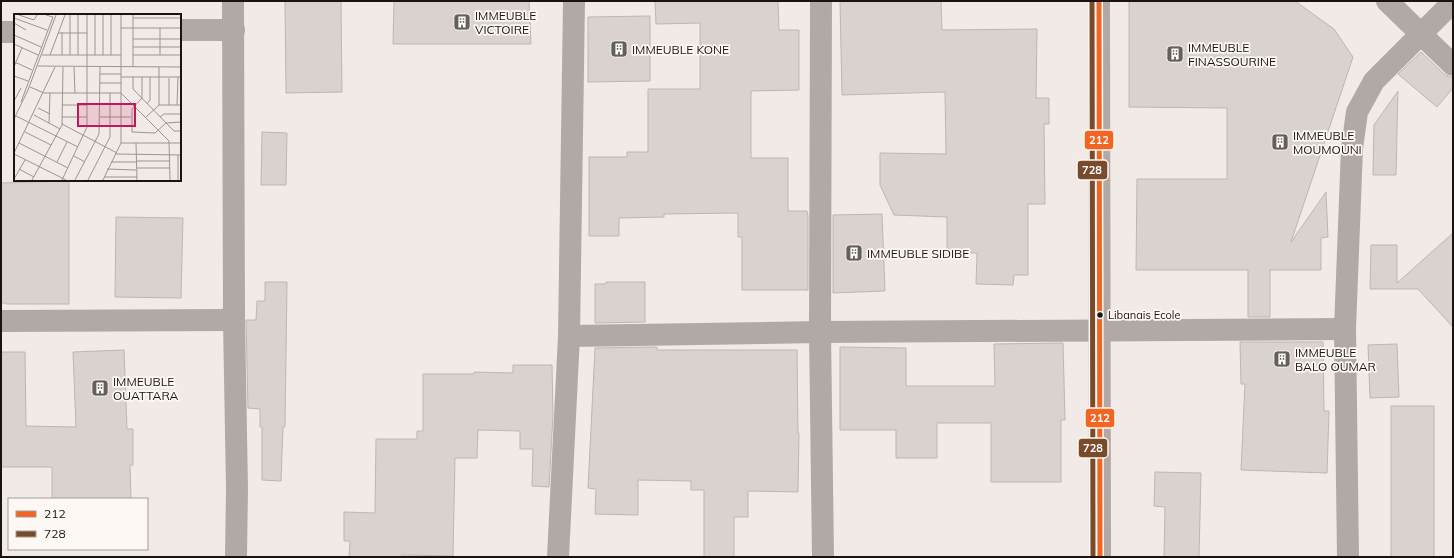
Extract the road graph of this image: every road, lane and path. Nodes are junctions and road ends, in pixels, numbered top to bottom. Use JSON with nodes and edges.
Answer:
{"nodes":[{"id":1,"x":233,"y":1,"type":"edge"},
{"id":2,"x":574,"y":1,"type":"edge"},
{"id":3,"x":821,"y":1,"type":"edge"},
{"id":4,"x":1099,"y":1,"type":"edge"},
{"id":5,"x":1387,"y":1,"type":"edge"},
{"id":6,"x":1453,"y":2,"type":"edge"},
{"id":7,"x":181,"y":30,"type":"edge"},
{"id":8,"x":234,"y":30,"type":"junction"},
{"id":9,"x":1,"y":32,"type":"edge"},
{"id":10,"x":14,"y":32,"type":"edge"},
{"id":11,"x":1421,"y":35,"type":"junction"},
{"id":12,"x":1453,"y":65,"type":"edge"},
{"id":13,"x":234,"y":320,"type":"junction"},
{"id":14,"x":1,"y":321,"type":"edge"},
{"id":15,"x":1345,"y":329,"type":"junction"},
{"id":16,"x":1100,"y":330,"type":"junction"},
{"id":17,"x":820,"y":332,"type":"junction"},
{"id":18,"x":569,"y":336,"type":"junction"},
{"id":19,"x":236,"y":557,"type":"edge"},
{"id":20,"x":558,"y":557,"type":"edge"},
{"id":21,"x":823,"y":557,"type":"edge"},
{"id":22,"x":1100,"y":557,"type":"edge"},
{"id":23,"x":1348,"y":557,"type":"edge"}],
"edges":[{"from":1,"to":8,"type":"street"},
{"from":2,"to":18,"type":"street"},
{"from":3,"to":17,"type":"street"},
{"from":4,"to":16,"type":"street"},
{"from":5,"to":11,"type":"street"},
{"from":6,"to":11,"type":"street"},
{"from":7,"to":8,"type":"street"},
{"from":8,"to":13,"type":"street"},
{"from":9,"to":10,"type":"street"},
{"from":11,"to":12,"type":"street"},
{"from":11,"to":15,"type":"street"},
{"from":13,"to":14,"type":"street"},
{"from":13,"to":19,"type":"street"},
{"from":15,"to":16,"type":"street"},
{"from":15,"to":23,"type":"street"},
{"from":16,"to":17,"type":"street"},
{"from":16,"to":22,"type":"street"},
{"from":17,"to":18,"type":"street"},
{"from":17,"to":21,"type":"street"},
{"from":18,"to":20,"type":"street"}]}
